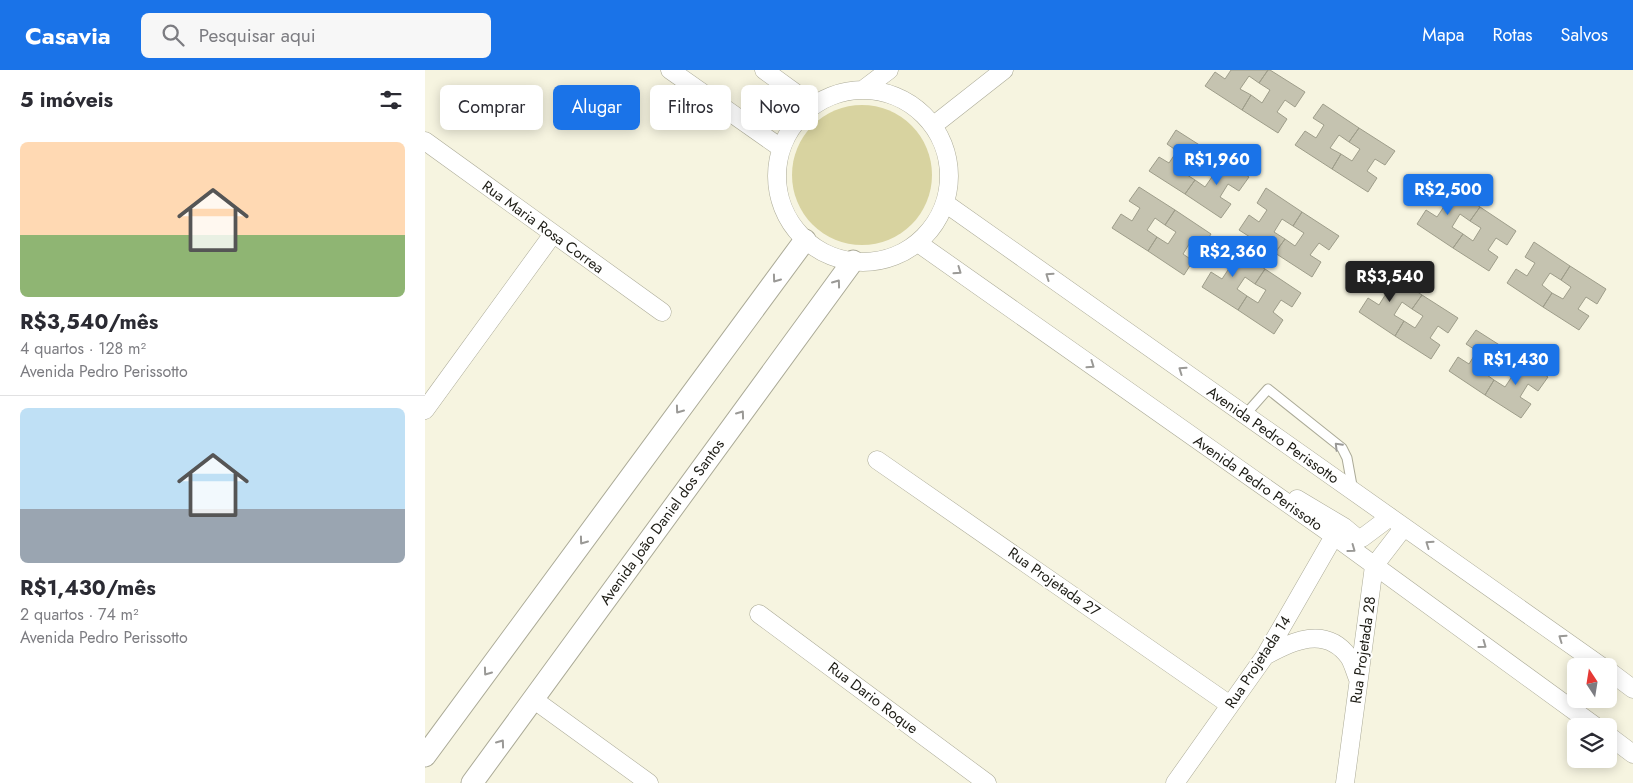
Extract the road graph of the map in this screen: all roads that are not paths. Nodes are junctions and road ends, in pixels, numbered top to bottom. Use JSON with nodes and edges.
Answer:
{"nodes":[{"id":1,"x":670,"y":70,"type":"edge"},
{"id":2,"x":763,"y":70,"type":"edge"},
{"id":3,"x":889,"y":70,"type":"edge"},
{"id":4,"x":1004,"y":70,"type":"edge"},
{"id":5,"x":784,"y":85,"type":"edge"},
{"id":6,"x":864,"y":89,"type":"junction"},
{"id":7,"x":818,"y":102,"type":"edge"},
{"id":8,"x":934,"y":125,"type":"junction"},
{"id":9,"x":790,"y":130,"type":"edge"},
{"id":10,"x":425,"y":141,"type":"edge"},
{"id":11,"x":781,"y":148,"type":"junction"},
{"id":12,"x":945,"y":203,"type":"junction"},
{"id":13,"x":553,"y":234,"type":"junction"},
{"id":14,"x":805,"y":240,"type":"junction"},
{"id":15,"x":918,"y":243,"type":"junction"},
{"id":16,"x":853,"y":261,"type":"junction"},
{"id":17,"x":662,"y":312,"type":"dead end"},
{"id":18,"x":425,"y":410,"type":"edge"},
{"id":19,"x":1245,"y":415,"type":"junction"},
{"id":20,"x":877,"y":460,"type":"dead end"},
{"id":21,"x":1264,"y":488,"type":"junction"},
{"id":22,"x":1353,"y":491,"type":"junction"},
{"id":23,"x":1397,"y":522,"type":"junction"},
{"id":24,"x":1334,"y":536,"type":"junction"},
{"id":25,"x":1374,"y":566,"type":"junction"},
{"id":26,"x":759,"y":614,"type":"dead end"},
{"id":27,"x":1265,"y":656,"type":"junction"},
{"id":28,"x":1590,"y":658,"type":"edge"},
{"id":29,"x":1617,"y":677,"type":"edge"},
{"id":30,"x":1359,"y":681,"type":"junction"},
{"id":31,"x":1633,"y":689,"type":"edge"},
{"id":32,"x":533,"y":700,"type":"junction"},
{"id":33,"x":1230,"y":704,"type":"junction"},
{"id":34,"x":1584,"y":718,"type":"edge"},
{"id":35,"x":1617,"y":742,"type":"edge"},
{"id":36,"x":1633,"y":754,"type":"edge"},
{"id":37,"x":425,"y":756,"type":"edge"},
{"id":38,"x":472,"y":783,"type":"edge"},
{"id":39,"x":649,"y":783,"type":"edge"},
{"id":40,"x":987,"y":783,"type":"edge"},
{"id":41,"x":1175,"y":783,"type":"edge"},
{"id":42,"x":1345,"y":783,"type":"edge"}],
"edges":[{"from":1,"to":11,"type":"street"},
{"from":2,"to":5,"type":"street"},
{"from":3,"to":6,"type":"street"},
{"from":4,"to":8,"type":"street"},
{"from":6,"to":7,"type":"street"},
{"from":6,"to":8,"type":"street"},
{"from":8,"to":12,"type":"street"},
{"from":9,"to":11,"type":"street"},
{"from":10,"to":13,"type":"street","name":"Rua Maria Rosa Correa"},
{"from":11,"to":14,"type":"street"},
{"from":12,"to":15,"type":"street"},
{"from":19,"to":12,"type":"street","name":"Avenida Pedro Perissotto","one_way":true},
{"from":13,"to":17,"type":"street","name":"Rua Maria Rosa Correa"},
{"from":13,"to":18,"type":"street"},
{"from":14,"to":16,"type":"street"},
{"from":14,"to":37,"type":"street","one_way":true},
{"from":15,"to":16,"type":"street"},
{"from":15,"to":21,"type":"street","name":"Avenida Pedro Perissoto","one_way":true},
{"from":32,"to":16,"type":"street","name":"Avenida João Daniel dos Santos","one_way":true},
{"from":19,"to":22,"type":"street","name":"Avenida Pedro Perissotto"},
{"from":22,"to":19,"type":"lane","one_way":true},
{"from":20,"to":33,"type":"street","name":"Rua Projetada 27"},
{"from":21,"to":23,"type":"street"},
{"from":21,"to":24,"type":"street","name":"Avenida Pedro Perissoto"},
{"from":22,"to":23,"type":"street","name":"Avenida Pedro Perissotto"},
{"from":23,"to":25,"type":"street"},
{"from":28,"to":23,"type":"street","name":"Avenida Pedro Perissotto","one_way":true},
{"from":24,"to":25,"type":"street","name":"Avenida Pedro Perissoto","one_way":true},
{"from":24,"to":27,"type":"street","name":"Rua Projetada 14"},
{"from":25,"to":30,"type":"street","name":"Rua Projetada 28"},
{"from":25,"to":34,"type":"street","name":"Avenida Pedro Perissoto","one_way":true},
{"from":26,"to":40,"type":"street","name":"Rua Dario Roque"},
{"from":27,"to":30,"type":"street"},
{"from":27,"to":33,"type":"street","name":"Rua Projetada 14"},
{"from":29,"to":31,"type":"street"},
{"from":30,"to":42,"type":"street","name":"Rua Projetada 28"},
{"from":38,"to":32,"type":"street","name":"Avenida João Daniel dos Santos","one_way":true},
{"from":32,"to":39,"type":"street"},
{"from":33,"to":41,"type":"street","name":"Rua Projetada 14"},
{"from":35,"to":36,"type":"street"}]}
